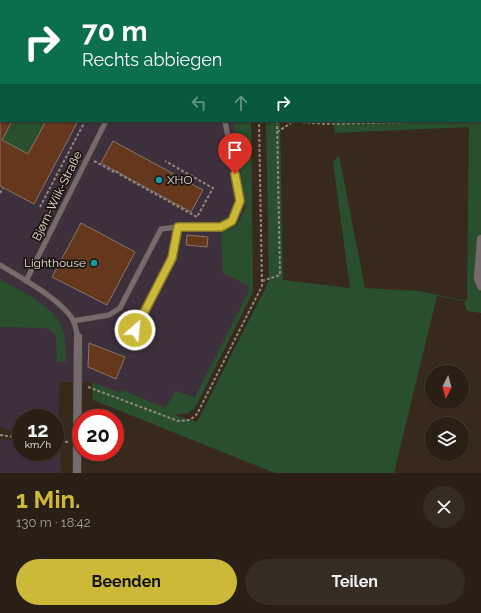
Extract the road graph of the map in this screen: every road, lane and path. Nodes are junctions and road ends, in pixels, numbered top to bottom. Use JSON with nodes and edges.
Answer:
{"nodes":[{"id":1,"x":84,"y":122,"type":"edge"},
{"id":2,"x":106,"y":122,"type":"edge"},
{"id":3,"x":225,"y":122,"type":"edge"},
{"id":4,"x":259,"y":122,"type":"edge"},
{"id":5,"x":277,"y":122,"type":"edge"},
{"id":6,"x":413,"y":122,"type":"edge"},
{"id":7,"x":291,"y":123,"type":"joint"},
{"id":8,"x":276,"y":132,"type":"junction"},
{"id":9,"x":88,"y":157,"type":"junction"},
{"id":10,"x":165,"y":161,"type":"dead end"},
{"id":11,"x":116,"y":171,"type":"dead end"},
{"id":12,"x":119,"y":174,"type":"junction"},
{"id":13,"x":3,"y":188,"type":"dead end"},
{"id":14,"x":0,"y":191,"type":"edge"},
{"id":15,"x":40,"y":207,"type":"dead end"},
{"id":16,"x":178,"y":227,"type":"junction"},
{"id":17,"x":481,"y":239,"type":"edge"},
{"id":18,"x":0,"y":265,"type":"edge"},
{"id":19,"x":26,"y":281,"type":"junction"},
{"id":20,"x":262,"y":282,"type":"junction"},
{"id":21,"x":481,"y":286,"type":"edge"},
{"id":22,"x":73,"y":321,"type":"junction"},
{"id":23,"x":135,"y":330,"type":"dead end"},
{"id":24,"x":78,"y":337,"type":"joint"},
{"id":25,"x":78,"y":387,"type":"junction"},
{"id":26,"x":0,"y":434,"type":"edge"},
{"id":27,"x":12,"y":436,"type":"edge"},
{"id":28,"x":77,"y":473,"type":"edge"}],
"edges":[{"from":1,"to":15,"type":"path"},
{"from":2,"to":9,"type":"lane","name":"Bjørn-Wiik-Straße"},
{"from":3,"to":16,"type":"lane"},
{"from":4,"to":20,"type":"path"},
{"from":5,"to":8,"type":"path"},
{"from":6,"to":7,"type":"path"},
{"from":7,"to":8,"type":"path"},
{"from":8,"to":20,"type":"path"},
{"from":9,"to":12,"type":"path"},
{"from":9,"to":19,"type":"lane","name":"Bjørn-Wiik-Straße"},
{"from":10,"to":12,"type":"path"},
{"from":11,"to":12,"type":"path"},
{"from":13,"to":14,"type":"path"},
{"from":16,"to":22,"type":"lane"},
{"from":16,"to":23,"type":"lane"},
{"from":17,"to":21,"type":"street"},
{"from":18,"to":19,"type":"lane"},
{"from":19,"to":22,"type":"lane"},
{"from":20,"to":25,"type":"path"},
{"from":22,"to":24,"type":"lane"},
{"from":24,"to":25,"type":"street"},
{"from":25,"to":28,"type":"street"},
{"from":26,"to":27,"type":"path"}]}
